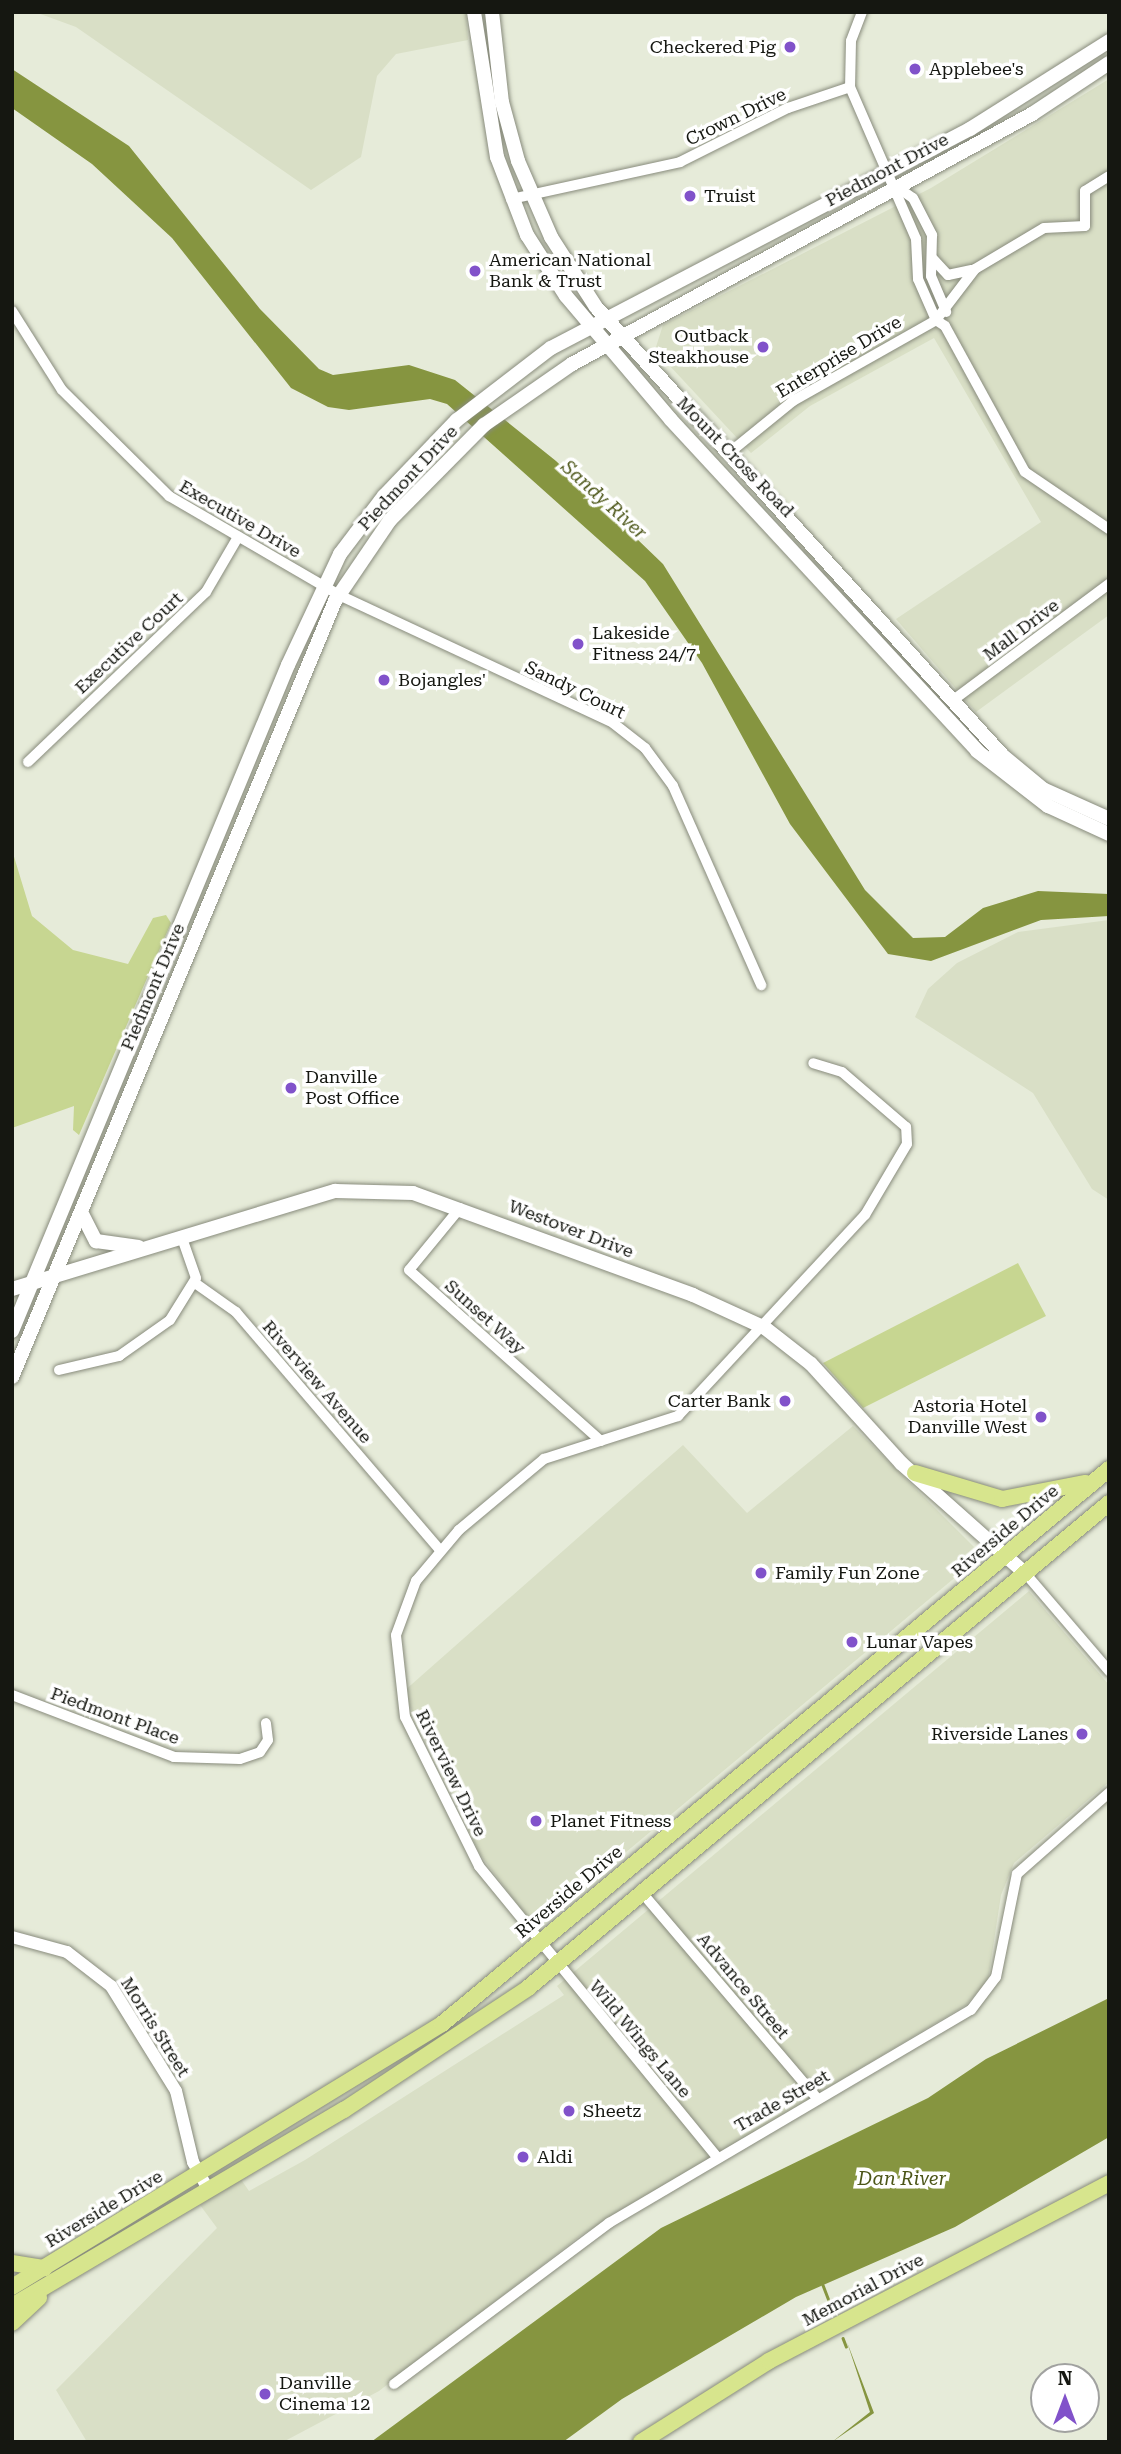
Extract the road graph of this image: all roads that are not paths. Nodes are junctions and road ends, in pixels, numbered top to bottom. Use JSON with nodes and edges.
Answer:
{"nodes":[{"id":1,"x":474,"y":12,"type":"edge"},
{"id":2,"x":492,"y":12,"type":"edge"},
{"id":3,"x":862,"y":12,"type":"edge"},
{"id":4,"x":1109,"y":41,"type":"edge"},
{"id":5,"x":1109,"y":63,"type":"edge"},
{"id":6,"x":850,"y":87,"type":"junction"},
{"id":7,"x":889,"y":171,"type":"junction"},
{"id":8,"x":1109,"y":176,"type":"edge"},
{"id":9,"x":897,"y":187,"type":"junction"},
{"id":10,"x":530,"y":192,"type":"junction"},
{"id":11,"x":511,"y":199,"type":"junction"},
{"id":12,"x":933,"y":259,"type":"junction"},
{"id":13,"x":975,"y":269,"type":"junction"},
{"id":14,"x":946,"y":308,"type":"junction"},
{"id":15,"x":12,"y":311,"type":"edge"},
{"id":16,"x":606,"y":319,"type":"junction"},
{"id":17,"x":941,"y":323,"type":"junction"},
{"id":18,"x":591,"y":326,"type":"junction"},
{"id":19,"x":620,"y":336,"type":"junction"},
{"id":20,"x":605,"y":345,"type":"junction"},
{"id":21,"x":729,"y":453,"type":"junction"},
{"id":22,"x":1109,"y":529,"type":"edge"},
{"id":23,"x":238,"y":537,"type":"junction"},
{"id":24,"x":1109,"y":584,"type":"edge"},
{"id":25,"x":324,"y":586,"type":"junction"},
{"id":26,"x":338,"y":595,"type":"junction"},
{"id":27,"x":953,"y":701,"type":"junction"},
{"id":28,"x":28,"y":762,"type":"dead end"},
{"id":29,"x":1109,"y":820,"type":"edge"},
{"id":30,"x":1109,"y":834,"type":"edge"},
{"id":31,"x":761,"y":985,"type":"dead end"},
{"id":32,"x":813,"y":1063,"type":"dead end"},
{"id":33,"x":460,"y":1208,"type":"junction"},
{"id":34,"x":81,"y":1212,"type":"junction"},
{"id":35,"x":182,"y":1238,"type":"junction"},
{"id":36,"x":154,"y":1247,"type":"junction"},
{"id":37,"x":54,"y":1277,"type":"junction"},
{"id":38,"x":32,"y":1283,"type":"junction"},
{"id":39,"x":195,"y":1283,"type":"junction"},
{"id":40,"x":12,"y":1289,"type":"edge"},
{"id":41,"x":765,"y":1328,"type":"junction"},
{"id":42,"x":12,"y":1331,"type":"edge"},
{"id":43,"x":59,"y":1370,"type":"dead end"},
{"id":44,"x":12,"y":1377,"type":"edge"},
{"id":45,"x":601,"y":1441,"type":"junction"},
{"id":46,"x":915,"y":1473,"type":"junction"},
{"id":47,"x":1104,"y":1473,"type":"edge"},
{"id":48,"x":1109,"y":1503,"type":"edge"},
{"id":49,"x":439,"y":1549,"type":"junction"},
{"id":50,"x":1004,"y":1556,"type":"junction"},
{"id":51,"x":1026,"y":1574,"type":"junction"},
{"id":52,"x":1109,"y":1671,"type":"edge"},
{"id":53,"x":12,"y":1695,"type":"edge"},
{"id":54,"x":267,"y":1723,"type":"dead end"},
{"id":55,"x":1109,"y":1793,"type":"edge"},
{"id":56,"x":644,"y":1895,"type":"junction"},
{"id":57,"x":12,"y":1937,"type":"edge"},
{"id":58,"x":538,"y":1942,"type":"junction"},
{"id":59,"x":557,"y":1966,"type":"junction"},
{"id":60,"x":817,"y":2098,"type":"junction"},
{"id":61,"x":717,"y":2157,"type":"junction"},
{"id":62,"x":198,"y":2174,"type":"junction"},
{"id":63,"x":1109,"y":2183,"type":"edge"},
{"id":64,"x":209,"y":2191,"type":"junction"},
{"id":65,"x":12,"y":2263,"type":"edge"},
{"id":66,"x":44,"y":2268,"type":"junction"},
{"id":67,"x":49,"y":2284,"type":"junction"},
{"id":68,"x":12,"y":2287,"type":"edge"},
{"id":69,"x":12,"y":2306,"type":"edge"},
{"id":70,"x":12,"y":2323,"type":"edge"},
{"id":71,"x":394,"y":2384,"type":"dead end"},
{"id":72,"x":641,"y":2442,"type":"edge"}],
"edges":[{"from":1,"to":11,"type":"main road","name":"Mount Cross Road"},
{"from":2,"to":10,"type":"main road","name":"Mount Cross Road"},
{"from":3,"to":6,"type":"street"},
{"from":4,"to":7,"type":"main road","name":"Piedmont Drive"},
{"from":5,"to":9,"type":"main road","name":"Piedmont Drive"},
{"from":6,"to":7,"type":"street"},
{"from":6,"to":10,"type":"street","name":"Crown Drive"},
{"from":7,"to":9,"type":"street"},
{"from":7,"to":16,"type":"main road","name":"Piedmont Drive"},
{"from":8,"to":13,"type":"street"},
{"from":9,"to":12,"type":"street"},
{"from":9,"to":17,"type":"street"},
{"from":9,"to":19,"type":"main road","name":"Piedmont Drive"},
{"from":10,"to":11,"type":"street","name":"Crown Drive"},
{"from":10,"to":16,"type":"main road","name":"Mount Cross Road"},
{"from":11,"to":18,"type":"main road","name":"Mount Cross Road"},
{"from":12,"to":13,"type":"street"},
{"from":12,"to":14,"type":"street"},
{"from":13,"to":14,"type":"street"},
{"from":14,"to":17,"type":"street"},
{"from":15,"to":23,"type":"street","name":"Executive Drive"},
{"from":16,"to":18,"type":"main road","name":"Piedmont Drive"},
{"from":16,"to":19,"type":"main road","name":"Mount Cross Road"},
{"from":17,"to":21,"type":"street","name":"Enterprise Drive"},
{"from":17,"to":22,"type":"street"},
{"from":18,"to":20,"type":"main road","name":"Mount Cross Road"},
{"from":18,"to":25,"type":"main road","name":"Piedmont Drive"},
{"from":19,"to":20,"type":"main road","name":"Piedmont Drive"},
{"from":19,"to":21,"type":"main road","name":"Mount Cross Road"},
{"from":20,"to":26,"type":"main road","name":"Piedmont Drive"},
{"from":20,"to":30,"type":"main road","name":"Mount Cross Road"},
{"from":21,"to":27,"type":"main road","name":"Mount Cross Road"},
{"from":23,"to":25,"type":"street","name":"Executive Drive"},
{"from":23,"to":28,"type":"street","name":"Executive Court"},
{"from":24,"to":27,"type":"street","name":"Mall Drive"},
{"from":25,"to":26,"type":"street","name":"Sandy Court"},
{"from":25,"to":38,"type":"main road","name":"Piedmont Drive"},
{"from":26,"to":31,"type":"street","name":"Sandy Court"},
{"from":26,"to":34,"type":"main road","name":"Piedmont Drive"},
{"from":27,"to":29,"type":"main road","name":"Mount Cross Road"},
{"from":32,"to":41,"type":"street","name":"Riverview Drive"},
{"from":33,"to":35,"type":"main road","name":"Westover Drive"},
{"from":33,"to":41,"type":"main road","name":"Westover Drive"},
{"from":33,"to":45,"type":"street","name":"Sunset Way"},
{"from":34,"to":36,"type":"main road"},
{"from":34,"to":37,"type":"main road","name":"Piedmont Drive"},
{"from":35,"to":36,"type":"main road","name":"Westover Drive"},
{"from":35,"to":39,"type":"street"},
{"from":36,"to":37,"type":"main road","name":"Westover Drive"},
{"from":37,"to":38,"type":"main road","name":"Westover Drive"},
{"from":37,"to":44,"type":"main road","name":"Piedmont Drive"},
{"from":38,"to":40,"type":"main road","name":"Westover Drive"},
{"from":38,"to":42,"type":"main road","name":"Piedmont Drive"},
{"from":39,"to":43,"type":"street"},
{"from":39,"to":49,"type":"street","name":"Riverview Avenue"},
{"from":41,"to":45,"type":"street","name":"Riverview Drive"},
{"from":41,"to":46,"type":"main road","name":"Westover Drive"},
{"from":45,"to":49,"type":"street","name":"Riverview Drive"},
{"from":46,"to":47,"type":"main road"},
{"from":46,"to":50,"type":"main road","name":"Westover Drive"},
{"from":47,"to":50,"type":"main road","name":"Riverside Drive"},
{"from":48,"to":51,"type":"main road","name":"Riverside Drive"},
{"from":49,"to":58,"type":"street","name":"Riverview Drive"},
{"from":50,"to":51,"type":"main road","name":"Westover Drive"},
{"from":50,"to":58,"type":"main road","name":"Riverside Drive"},
{"from":51,"to":52,"type":"street"},
{"from":51,"to":56,"type":"main road","name":"Riverside Drive"},
{"from":53,"to":54,"type":"street","name":"Piedmont Place"},
{"from":55,"to":60,"type":"street","name":"Trade Street"},
{"from":56,"to":59,"type":"main road","name":"Riverside Drive"},
{"from":56,"to":60,"type":"street","name":"Advance Street"},
{"from":57,"to":62,"type":"street","name":"Morris Street"},
{"from":58,"to":59,"type":"street","name":"Wild Wings Lane"},
{"from":58,"to":62,"type":"main road","name":"Riverside Drive"},
{"from":59,"to":61,"type":"street","name":"Wild Wings Lane"},
{"from":59,"to":64,"type":"main road","name":"Riverside Drive"},
{"from":60,"to":61,"type":"street","name":"Trade Street"},
{"from":61,"to":71,"type":"street","name":"Trade Street"},
{"from":62,"to":64,"type":"street","name":"Morris Street"},
{"from":62,"to":66,"type":"main road","name":"Riverside Drive"},
{"from":63,"to":72,"type":"main road","name":"Memorial Drive"},
{"from":64,"to":67,"type":"main road","name":"Riverside Drive"},
{"from":65,"to":66,"type":"main road"},
{"from":66,"to":68,"type":"main road","name":"Riverside Drive"},
{"from":67,"to":69,"type":"main road","name":"Riverside Drive"},
{"from":67,"to":70,"type":"main road"}]}
